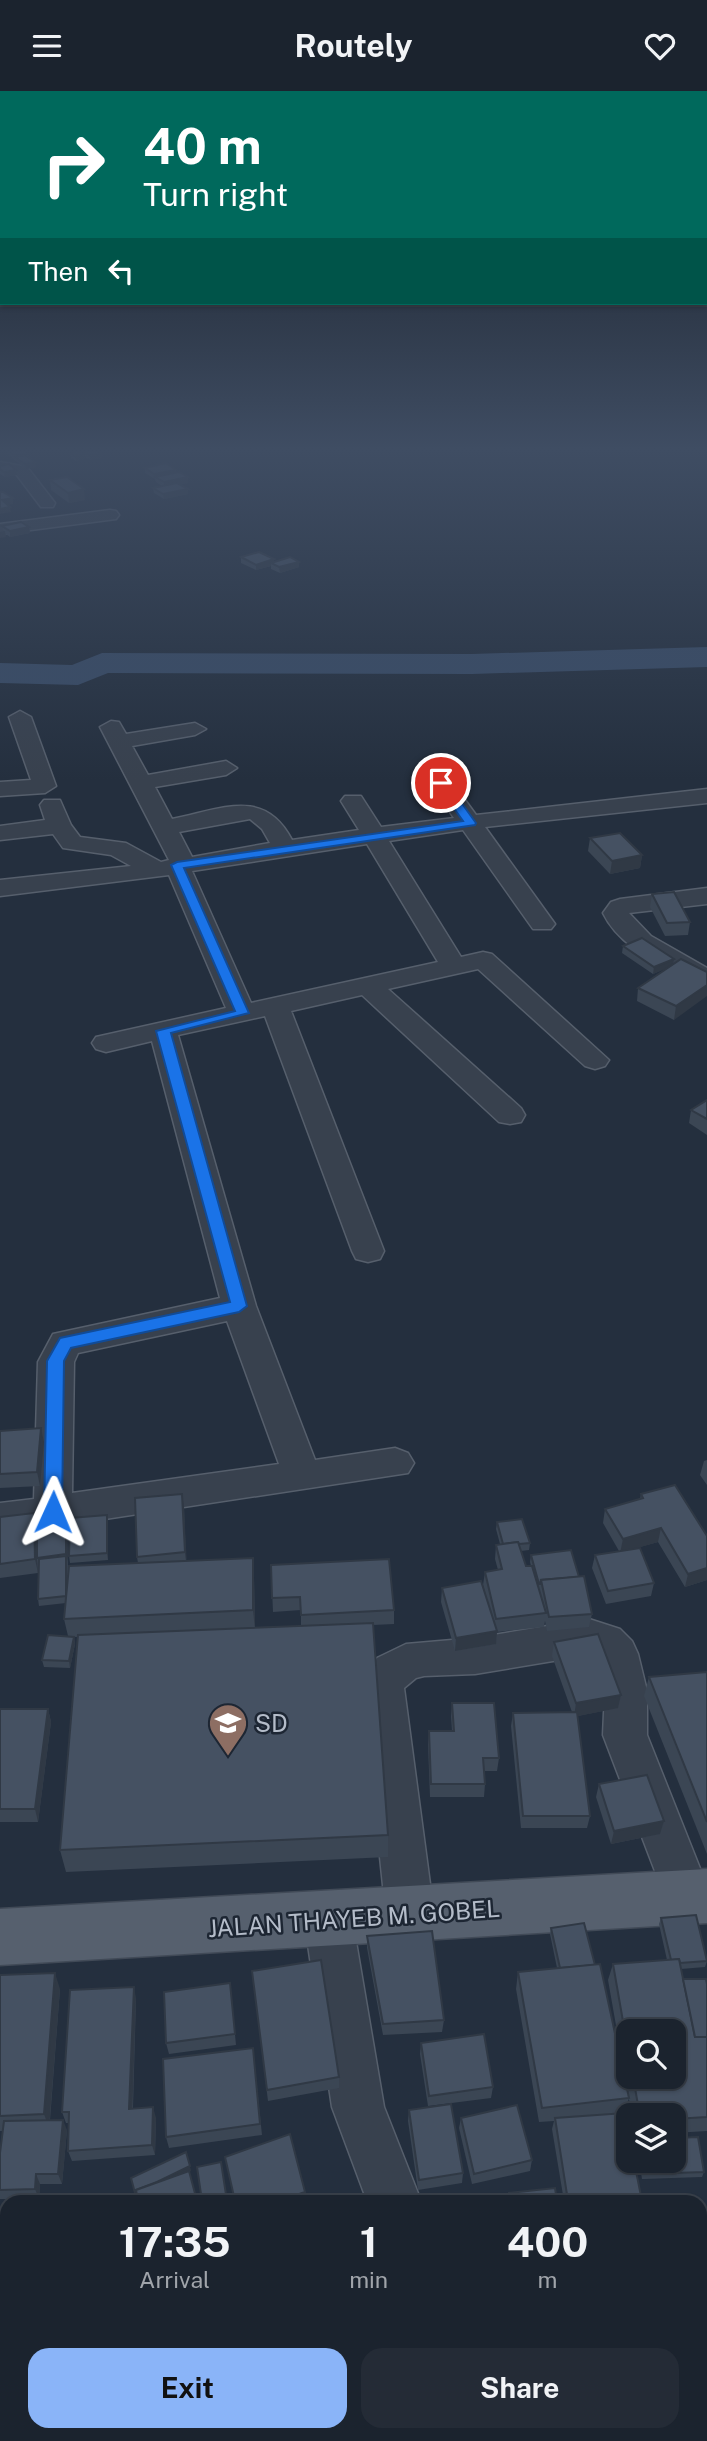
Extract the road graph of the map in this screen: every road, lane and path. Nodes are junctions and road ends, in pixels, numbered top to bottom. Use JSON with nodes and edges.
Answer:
{"nodes":[{"id":1,"x":20,"y":717,"type":"dead end"},
{"id":2,"x":195,"y":729,"type":"dead end"},
{"id":3,"x":226,"y":768,"type":"dead end"},
{"id":4,"x":141,"y":783,"type":"junction"},
{"id":5,"x":441,"y":783,"type":"dead end"},
{"id":6,"x":45,"y":786,"type":"junction"},
{"id":7,"x":0,"y":789,"type":"edge"},
{"id":8,"x":707,"y":796,"type":"edge"},
{"id":9,"x":354,"y":801,"type":"dead end"},
{"id":10,"x":471,"y":823,"type":"junction"},
{"id":11,"x":59,"y":826,"type":"junction"},
{"id":12,"x":166,"y":827,"type":"junction"},
{"id":13,"x":0,"y":832,"type":"edge"},
{"id":14,"x":376,"y":836,"type":"junction"},
{"id":15,"x":284,"y":848,"type":"junction"},
{"id":16,"x":173,"y":866,"type":"junction"},
{"id":17,"x":0,"y":888,"type":"edge"},
{"id":18,"x":707,"y":896,"type":"edge"},
{"id":19,"x":542,"y":924,"type":"dead end"},
{"id":20,"x":453,"y":965,"type":"junction"},
{"id":21,"x":707,"y":979,"type":"edge"},
{"id":22,"x":367,"y":985,"type":"junction"},
{"id":23,"x":275,"y":1006,"type":"junction"},
{"id":24,"x":242,"y":1013,"type":"junction"},
{"id":25,"x":163,"y":1031,"type":"junction"},
{"id":26,"x":106,"y":1044,"type":"dead end"},
{"id":27,"x":595,"y":1060,"type":"dead end"},
{"id":28,"x":510,"y":1115,"type":"dead end"},
{"id":29,"x":368,"y":1251,"type":"dead end"},
{"id":30,"x":239,"y":1306,"type":"junction"},
{"id":31,"x":395,"y":1463,"type":"dead end"},
{"id":32,"x":302,"y":1476,"type":"junction"},
{"id":33,"x":53,"y":1512,"type":"junction"},
{"id":34,"x":0,"y":1519,"type":"edge"},
{"id":35,"x":697,"y":1896,"type":"edge"},
{"id":36,"x":410,"y":1914,"type":"junction"},
{"id":37,"x":328,"y":1918,"type":"junction"},
{"id":38,"x":0,"y":1937,"type":"edge"},
{"id":39,"x":392,"y":2195,"type":"edge"}],
"edges":[{"from":1,"to":6,"type":"street"},
{"from":2,"to":4,"type":"street"},
{"from":3,"to":4,"type":"street"},
{"from":4,"to":12,"type":"street"},
{"from":5,"to":10,"type":"street"},
{"from":6,"to":7,"type":"street"},
{"from":6,"to":11,"type":"street"},
{"from":8,"to":10,"type":"street"},
{"from":9,"to":14,"type":"street"},
{"from":10,"to":14,"type":"street"},
{"from":10,"to":19,"type":"street"},
{"from":11,"to":13,"type":"street"},
{"from":11,"to":16,"type":"street"},
{"from":12,"to":15,"type":"street"},
{"from":12,"to":16,"type":"street"},
{"from":14,"to":15,"type":"street"},
{"from":14,"to":20,"type":"street"},
{"from":15,"to":16,"type":"street"},
{"from":16,"to":17,"type":"street"},
{"from":16,"to":24,"type":"street"},
{"from":18,"to":21,"type":"street"},
{"from":20,"to":22,"type":"street"},
{"from":20,"to":27,"type":"street"},
{"from":22,"to":23,"type":"street"},
{"from":22,"to":28,"type":"street"},
{"from":23,"to":24,"type":"street"},
{"from":23,"to":29,"type":"street"},
{"from":24,"to":25,"type":"street"},
{"from":25,"to":26,"type":"street"},
{"from":25,"to":30,"type":"street"},
{"from":30,"to":32,"type":"street"},
{"from":30,"to":33,"type":"street"},
{"from":31,"to":32,"type":"street"},
{"from":32,"to":33,"type":"street"},
{"from":33,"to":34,"type":"street"},
{"from":35,"to":36,"type":"main road","name":"JALAN THAYEB M. GOBEL"},
{"from":35,"to":36,"type":"street"},
{"from":36,"to":37,"type":"main road","name":"JALAN THAYEB M. GOBEL"},
{"from":37,"to":38,"type":"main road","name":"JALAN THAYEB M. GOBEL"},
{"from":37,"to":39,"type":"street"}]}
